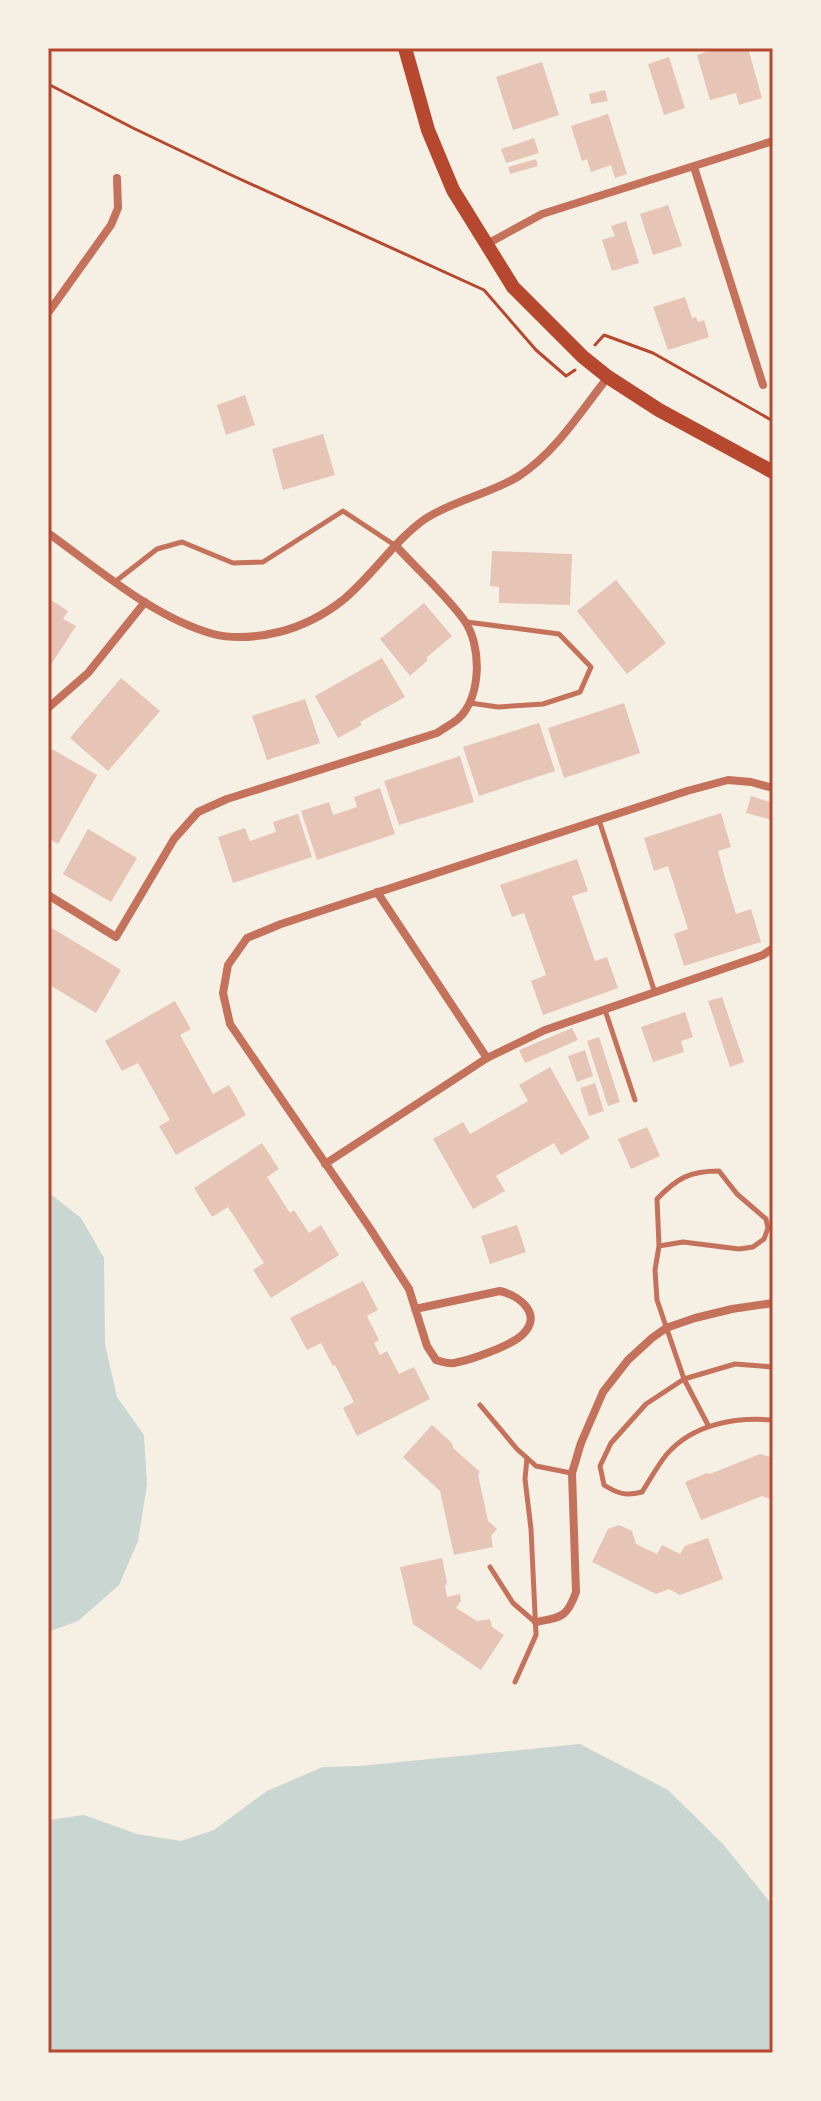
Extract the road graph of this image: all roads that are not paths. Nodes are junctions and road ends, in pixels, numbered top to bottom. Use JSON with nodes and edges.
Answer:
{"nodes":[{"id":1,"x":405,"y":48,"type":"edge"},
{"id":2,"x":773,"y":141,"type":"edge"},
{"id":3,"x":694,"y":167,"type":"junction"},
{"id":4,"x":117,"y":178,"type":"dead end"},
{"id":5,"x":487,"y":244,"type":"junction"},
{"id":6,"x":48,"y":313,"type":"edge"},
{"id":7,"x":608,"y":377,"type":"junction"},
{"id":8,"x":763,"y":385,"type":"dead end"},
{"id":9,"x":773,"y":472,"type":"edge"},
{"id":10,"x":48,"y":533,"type":"edge"},
{"id":11,"x":396,"y":546,"type":"junction"},
{"id":12,"x":116,"y":581,"type":"junction"},
{"id":13,"x":145,"y":602,"type":"junction"},
{"id":14,"x":466,"y":622,"type":"junction"},
{"id":15,"x":470,"y":703,"type":"junction"},
{"id":16,"x":48,"y":708,"type":"edge"},
{"id":17,"x":773,"y":788,"type":"edge"},
{"id":18,"x":599,"y":820,"type":"junction"},
{"id":19,"x":377,"y":892,"type":"junction"},
{"id":20,"x":48,"y":895,"type":"edge"},
{"id":21,"x":773,"y":948,"type":"edge"},
{"id":22,"x":655,"y":993,"type":"junction"},
{"id":23,"x":605,"y":1010,"type":"junction"},
{"id":24,"x":487,"y":1058,"type":"junction"},
{"id":25,"x":635,"y":1100,"type":"dead end"},
{"id":26,"x":325,"y":1164,"type":"junction"},
{"id":27,"x":659,"y":1246,"type":"junction"},
{"id":28,"x":773,"y":1303,"type":"edge"},
{"id":29,"x":415,"y":1309,"type":"junction"},
{"id":30,"x":666,"y":1328,"type":"junction"},
{"id":31,"x":773,"y":1367,"type":"edge"},
{"id":32,"x":684,"y":1379,"type":"junction"},
{"id":33,"x":480,"y":1405,"type":"dead end"},
{"id":34,"x":773,"y":1420,"type":"edge"},
{"id":35,"x":708,"y":1425,"type":"junction"},
{"id":36,"x":527,"y":1458,"type":"junction"},
{"id":37,"x":572,"y":1473,"type":"junction"},
{"id":38,"x":490,"y":1567,"type":"dead end"},
{"id":39,"x":536,"y":1622,"type":"junction"},
{"id":40,"x":515,"y":1682,"type":"dead end"}],
"edges":[{"from":1,"to":5,"type":"main road"},
{"from":2,"to":3,"type":"street"},
{"from":3,"to":5,"type":"street"},
{"from":3,"to":8,"type":"street"},
{"from":4,"to":6,"type":"street"},
{"from":5,"to":7,"type":"main road"},
{"from":7,"to":9,"type":"main road"},
{"from":7,"to":11,"type":"street"},
{"from":10,"to":12,"type":"street"},
{"from":11,"to":12,"type":"lane"},
{"from":11,"to":13,"type":"street"},
{"from":11,"to":14,"type":"street"},
{"from":12,"to":13,"type":"street"},
{"from":13,"to":16,"type":"street"},
{"from":14,"to":15,"type":"street"},
{"from":14,"to":15,"type":"lane"},
{"from":15,"to":20,"type":"street"},
{"from":17,"to":18,"type":"street"},
{"from":18,"to":19,"type":"street"},
{"from":18,"to":22,"type":"lane"},
{"from":19,"to":24,"type":"street"},
{"from":19,"to":26,"type":"street"},
{"from":21,"to":22,"type":"street"},
{"from":22,"to":23,"type":"street"},
{"from":23,"to":24,"type":"street"},
{"from":23,"to":25,"type":"lane"},
{"from":24,"to":26,"type":"street"},
{"from":26,"to":29,"type":"street"},
{"from":27,"to":27,"type":"lane"},
{"from":27,"to":30,"type":"lane"},
{"from":28,"to":30,"type":"street"},
{"from":29,"to":29,"type":"street"},
{"from":30,"to":32,"type":"lane"},
{"from":30,"to":37,"type":"street"},
{"from":31,"to":32,"type":"lane"},
{"from":32,"to":35,"type":"lane"},
{"from":32,"to":35,"type":"lane"},
{"from":33,"to":36,"type":"lane"},
{"from":34,"to":35,"type":"lane"},
{"from":36,"to":37,"type":"lane"},
{"from":36,"to":39,"type":"lane"},
{"from":37,"to":39,"type":"street"},
{"from":38,"to":39,"type":"lane"},
{"from":39,"to":40,"type":"lane"}]}
